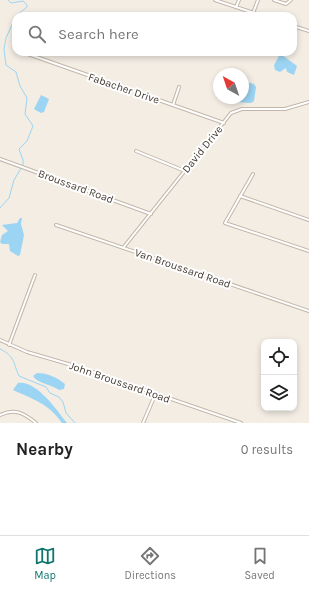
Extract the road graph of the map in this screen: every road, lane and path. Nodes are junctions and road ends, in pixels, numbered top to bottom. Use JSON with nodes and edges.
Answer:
{"nodes":[{"id":1,"x":215,"y":0,"type":"edge"},
{"id":2,"x":239,"y":0,"type":"edge"},
{"id":3,"x":258,"y":0,"type":"edge"},
{"id":4,"x":274,"y":0,"type":"edge"},
{"id":5,"x":291,"y":0,"type":"edge"},
{"id":6,"x":236,"y":7,"type":"junction"},
{"id":7,"x":250,"y":12,"type":"edge"},
{"id":8,"x":253,"y":12,"type":"edge"},
{"id":9,"x":297,"y":27,"type":"edge"},
{"id":10,"x":309,"y":31,"type":"edge"},
{"id":11,"x":33,"y":56,"type":"edge"},
{"id":12,"x":179,"y":87,"type":"dead end"},
{"id":13,"x":309,"y":102,"type":"edge"},
{"id":14,"x":172,"y":105,"type":"junction"},
{"id":15,"x":224,"y":122,"type":"junction"},
{"id":16,"x":136,"y":151,"type":"dead end"},
{"id":17,"x":0,"y":159,"type":"edge"},
{"id":18,"x":185,"y":171,"type":"junction"},
{"id":19,"x":253,"y":174,"type":"dead end"},
{"id":20,"x":240,"y":196,"type":"junction"},
{"id":21,"x":151,"y":214,"type":"junction"},
{"id":22,"x":309,"y":220,"type":"edge"},
{"id":23,"x":56,"y":225,"type":"dead end"},
{"id":24,"x":123,"y":248,"type":"junction"},
{"id":25,"x":309,"y":251,"type":"edge"},
{"id":26,"x":36,"y":275,"type":"dead end"},
{"id":27,"x":309,"y":311,"type":"edge"},
{"id":28,"x":0,"y":340,"type":"edge"},
{"id":29,"x":9,"y":345,"type":"junction"},
{"id":30,"x":155,"y":395,"type":"junction"},
{"id":31,"x":0,"y":415,"type":"edge"},
{"id":32,"x":33,"y":420,"type":"junction"},
{"id":33,"x":31,"y":423,"type":"edge"},
{"id":34,"x":36,"y":423,"type":"edge"},
{"id":35,"x":143,"y":423,"type":"edge"},
{"id":36,"x":241,"y":423,"type":"edge"}],
"edges":[{"from":1,"to":6,"type":"street"},
{"from":2,"to":6,"type":"street"},
{"from":3,"to":8,"type":"street"},
{"from":4,"to":5,"type":"street"},
{"from":6,"to":7,"type":"street"},
{"from":9,"to":10,"type":"street"},
{"from":11,"to":14,"type":"street","name":"Fabacher Drive"},
{"from":12,"to":14,"type":"street"},
{"from":13,"to":15,"type":"street","name":"David Drive"},
{"from":14,"to":15,"type":"street","name":"Fabacher Drive"},
{"from":15,"to":18,"type":"street","name":"David Drive"},
{"from":16,"to":18,"type":"street"},
{"from":17,"to":21,"type":"street","name":"Broussard Road"},
{"from":18,"to":21,"type":"street","name":"David Drive"},
{"from":19,"to":20,"type":"street"},
{"from":20,"to":22,"type":"street"},
{"from":20,"to":25,"type":"street"},
{"from":21,"to":24,"type":"street","name":"David Drive"},
{"from":23,"to":24,"type":"street","name":"Van Broussard Road"},
{"from":24,"to":27,"type":"street","name":"Van Broussard Road"},
{"from":26,"to":29,"type":"street"},
{"from":28,"to":29,"type":"street","name":"John Broussard Road"},
{"from":29,"to":30,"type":"street","name":"John Broussard Road"},
{"from":30,"to":35,"type":"street"},
{"from":30,"to":36,"type":"street","name":"John Broussard Road"},
{"from":31,"to":32,"type":"street"},
{"from":32,"to":33,"type":"street"},
{"from":32,"to":34,"type":"street"}]}
